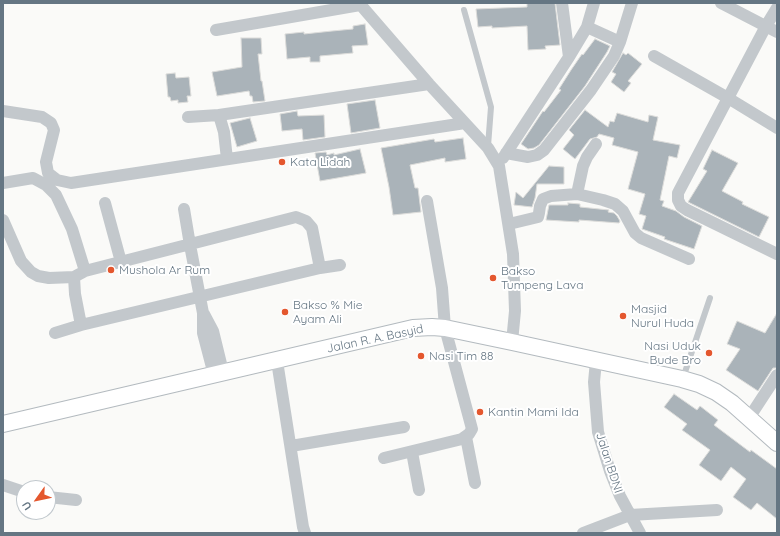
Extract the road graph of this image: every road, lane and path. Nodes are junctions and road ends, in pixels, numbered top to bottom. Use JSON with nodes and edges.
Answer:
{"nodes":[{"id":1,"x":562,"y":3,"type":"edge"},
{"id":2,"x":594,"y":3,"type":"edge"},
{"id":3,"x":632,"y":3,"type":"edge"},
{"id":4,"x":721,"y":3,"type":"edge"},
{"id":5,"x":360,"y":4,"type":"edge"},
{"id":6,"x":777,"y":8,"type":"edge"},
{"id":7,"x":464,"y":10,"type":"dead end"},
{"id":8,"x":587,"y":26,"type":"junction"},
{"id":9,"x":766,"y":26,"type":"junction"},
{"id":10,"x":216,"y":30,"type":"dead end"},
{"id":11,"x":777,"y":32,"type":"edge"},
{"id":12,"x":620,"y":42,"type":"junction"},
{"id":13,"x":654,"y":56,"type":"dead end"},
{"id":14,"x":569,"y":57,"type":"junction"},
{"id":15,"x":429,"y":84,"type":"junction"},
{"id":16,"x":728,"y":98,"type":"junction"},
{"id":17,"x":3,"y":111,"type":"edge"},
{"id":18,"x":219,"y":115,"type":"junction"},
{"id":19,"x":188,"y":117,"type":"dead end"},
{"id":20,"x":465,"y":123,"type":"junction"},
{"id":21,"x":777,"y":128,"type":"edge"},
{"id":22,"x":596,"y":144,"type":"dead end"},
{"id":23,"x":488,"y":148,"type":"junction"},
{"id":24,"x":506,"y":153,"type":"junction"},
{"id":25,"x":227,"y":159,"type":"junction"},
{"id":26,"x":499,"y":166,"type":"junction"},
{"id":27,"x":3,"y":183,"type":"edge"},
{"id":28,"x":577,"y":194,"type":"junction"},
{"id":29,"x":427,"y":201,"type":"dead end"},
{"id":30,"x":105,"y":203,"type":"dead end"},
{"id":31,"x":184,"y":209,"type":"dead end"},
{"id":32,"x":3,"y":220,"type":"edge"},
{"id":33,"x":509,"y":224,"type":"junction"},
{"id":34,"x":190,"y":245,"type":"junction"},
{"id":35,"x":777,"y":254,"type":"edge"},
{"id":36,"x":689,"y":259,"type":"dead end"},
{"id":37,"x":121,"y":262,"type":"junction"},
{"id":38,"x":340,"y":265,"type":"dead end"},
{"id":39,"x":320,"y":268,"type":"junction"},
{"id":40,"x":85,"y":271,"type":"junction"},
{"id":41,"x":74,"y":277,"type":"junction"},
{"id":42,"x":200,"y":297,"type":"junction"},
{"id":43,"x":710,"y":298,"type":"dead end"},
{"id":44,"x":80,"y":325,"type":"junction"},
{"id":45,"x":445,"y":328,"type":"junction"},
{"id":46,"x":55,"y":333,"type":"dead end"},
{"id":47,"x":512,"y":342,"type":"junction"},
{"id":48,"x":277,"y":361,"type":"junction"},
{"id":49,"x":596,"y":361,"type":"junction"},
{"id":50,"x":218,"y":373,"type":"junction"},
{"id":51,"x":777,"y":375,"type":"edge"},
{"id":52,"x":682,"y":379,"type":"junction"},
{"id":53,"x":749,"y":418,"type":"junction"},
{"id":54,"x":3,"y":424,"type":"edge"},
{"id":55,"x":404,"y":427,"type":"dead end"},
{"id":56,"x":466,"y":437,"type":"junction"},
{"id":57,"x":777,"y":443,"type":"edge"},
{"id":58,"x":290,"y":446,"type":"junction"},
{"id":59,"x":412,"y":452,"type":"junction"},
{"id":60,"x":384,"y":458,"type":"dead end"},
{"id":61,"x":475,"y":483,"type":"dead end"},
{"id":62,"x":3,"y":485,"type":"edge"},
{"id":63,"x":16,"y":489,"type":"edge"},
{"id":64,"x":419,"y":490,"type":"dead end"},
{"id":65,"x":56,"y":498,"type":"edge"},
{"id":66,"x":76,"y":500,"type":"dead end"},
{"id":67,"x":717,"y":510,"type":"dead end"},
{"id":68,"x":630,"y":515,"type":"junction"},
{"id":69,"x":305,"y":533,"type":"edge"},
{"id":70,"x":583,"y":533,"type":"edge"},
{"id":71,"x":640,"y":533,"type":"edge"}],
"edges":[{"from":1,"to":14,"type":"street"},
{"from":2,"to":8,"type":"street"},
{"from":3,"to":12,"type":"street"},
{"from":4,"to":9,"type":"street"},
{"from":5,"to":10,"type":"street"},
{"from":5,"to":15,"type":"street"},
{"from":6,"to":9,"type":"street"},
{"from":7,"to":23,"type":"lane"},
{"from":8,"to":12,"type":"street"},
{"from":8,"to":14,"type":"street"},
{"from":9,"to":11,"type":"street"},
{"from":9,"to":16,"type":"street"},
{"from":12,"to":24,"type":"street"},
{"from":13,"to":16,"type":"street"},
{"from":14,"to":24,"type":"street"},
{"from":15,"to":18,"type":"street"},
{"from":15,"to":20,"type":"street"},
{"from":16,"to":21,"type":"street"},
{"from":16,"to":35,"type":"street"},
{"from":17,"to":25,"type":"street"},
{"from":18,"to":19,"type":"street"},
{"from":18,"to":25,"type":"street"},
{"from":20,"to":23,"type":"street"},
{"from":20,"to":25,"type":"street"},
{"from":22,"to":28,"type":"street"},
{"from":23,"to":26,"type":"street"},
{"from":24,"to":26,"type":"street"},
{"from":26,"to":33,"type":"street"},
{"from":27,"to":40,"type":"street"},
{"from":28,"to":33,"type":"street"},
{"from":28,"to":36,"type":"street"},
{"from":29,"to":45,"type":"street"},
{"from":30,"to":37,"type":"street"},
{"from":31,"to":34,"type":"street"},
{"from":32,"to":41,"type":"street"},
{"from":33,"to":47,"type":"street"},
{"from":34,"to":37,"type":"street"},
{"from":34,"to":39,"type":"street"},
{"from":34,"to":42,"type":"street"},
{"from":37,"to":40,"type":"street"},
{"from":38,"to":39,"type":"street"},
{"from":39,"to":42,"type":"street"},
{"from":40,"to":41,"type":"street"},
{"from":41,"to":44,"type":"street"},
{"from":42,"to":44,"type":"street"},
{"from":42,"to":50,"type":"street"},
{"from":43,"to":52,"type":"lane"},
{"from":44,"to":46,"type":"street"},
{"from":45,"to":47,"type":"main road","name":"Jalan R. A. Basyid"},
{"from":45,"to":48,"type":"main road","name":"Jalan R. A. Basyid"},
{"from":45,"to":56,"type":"street"},
{"from":47,"to":49,"type":"main road","name":"Jalan R. A. Basyid"},
{"from":48,"to":50,"type":"main road","name":"Jalan R. A. Basyid"},
{"from":48,"to":58,"type":"street"},
{"from":49,"to":52,"type":"main road","name":"Jalan R. A. Basyid"},
{"from":49,"to":68,"type":"street","name":"Jalan BDNI"},
{"from":50,"to":54,"type":"main road","name":"Jalan R. A. Basyid"},
{"from":51,"to":53,"type":"street"},
{"from":52,"to":53,"type":"main road","name":"Jalan R. A. Basyid"},
{"from":53,"to":57,"type":"main road","name":"Jalan R. A. Basyid"},
{"from":55,"to":58,"type":"street"},
{"from":56,"to":59,"type":"street"},
{"from":56,"to":61,"type":"street"},
{"from":58,"to":69,"type":"street"},
{"from":59,"to":60,"type":"street"},
{"from":59,"to":64,"type":"street"},
{"from":62,"to":63,"type":"street"},
{"from":65,"to":66,"type":"street"},
{"from":67,"to":68,"type":"street"},
{"from":68,"to":70,"type":"street"},
{"from":68,"to":71,"type":"street","name":"Jalan BDNI"}]}
